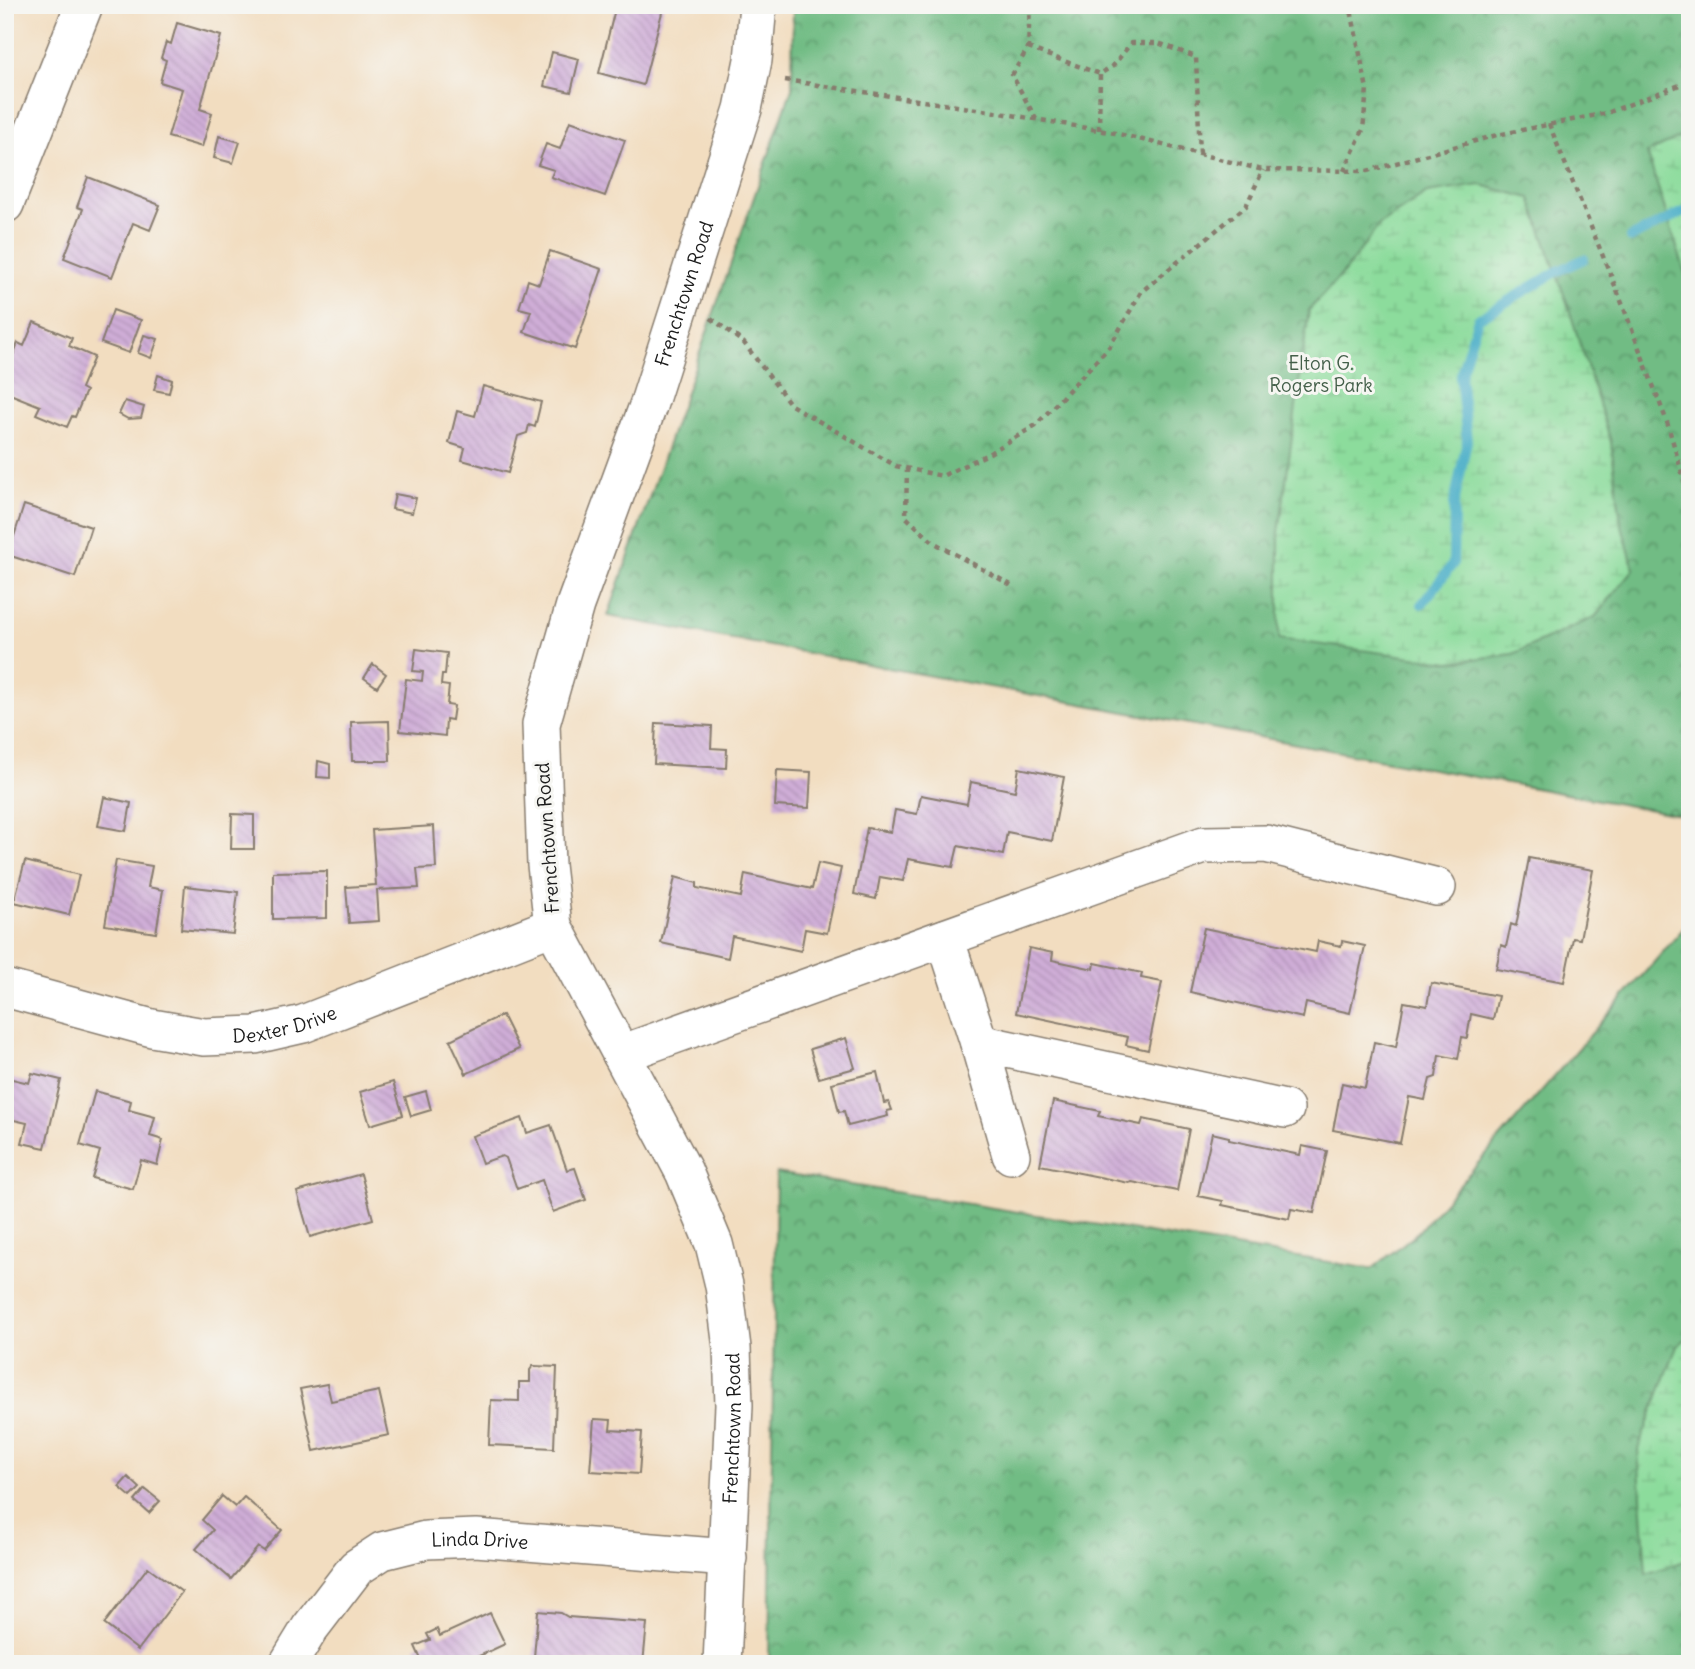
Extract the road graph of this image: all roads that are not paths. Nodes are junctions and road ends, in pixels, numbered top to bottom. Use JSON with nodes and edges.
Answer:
{"nodes":[{"id":1,"x":84,"y":5,"type":"edge"},
{"id":2,"x":758,"y":5,"type":"edge"},
{"id":3,"x":5,"y":204,"type":"edge"},
{"id":4,"x":1437,"y":887,"type":"dead end"},
{"id":5,"x":553,"y":926,"type":"junction"},
{"id":6,"x":945,"y":938,"type":"junction"},
{"id":7,"x":5,"y":988,"type":"edge"},
{"id":8,"x":979,"y":1043,"type":"junction"},
{"id":9,"x":621,"y":1054,"type":"junction"},
{"id":10,"x":1285,"y":1109,"type":"dead end"},
{"id":11,"x":1010,"y":1155,"type":"dead end"},
{"id":12,"x":728,"y":1558,"type":"junction"},
{"id":13,"x":288,"y":1664,"type":"edge"},
{"id":14,"x":722,"y":1664,"type":"edge"}],
"edges":[{"from":1,"to":3,"type":"street"},
{"from":2,"to":5,"type":"street","name":"Frenchtown Road"},
{"from":4,"to":6,"type":"street"},
{"from":5,"to":7,"type":"street","name":"Dexter Drive"},
{"from":5,"to":9,"type":"street","name":"Frenchtown Road"},
{"from":6,"to":8,"type":"street"},
{"from":6,"to":9,"type":"street"},
{"from":8,"to":10,"type":"street"},
{"from":8,"to":11,"type":"street"},
{"from":9,"to":12,"type":"street","name":"Frenchtown Road"},
{"from":12,"to":13,"type":"street","name":"Linda Drive"},
{"from":12,"to":14,"type":"street","name":"Frenchtown Road"}]}
